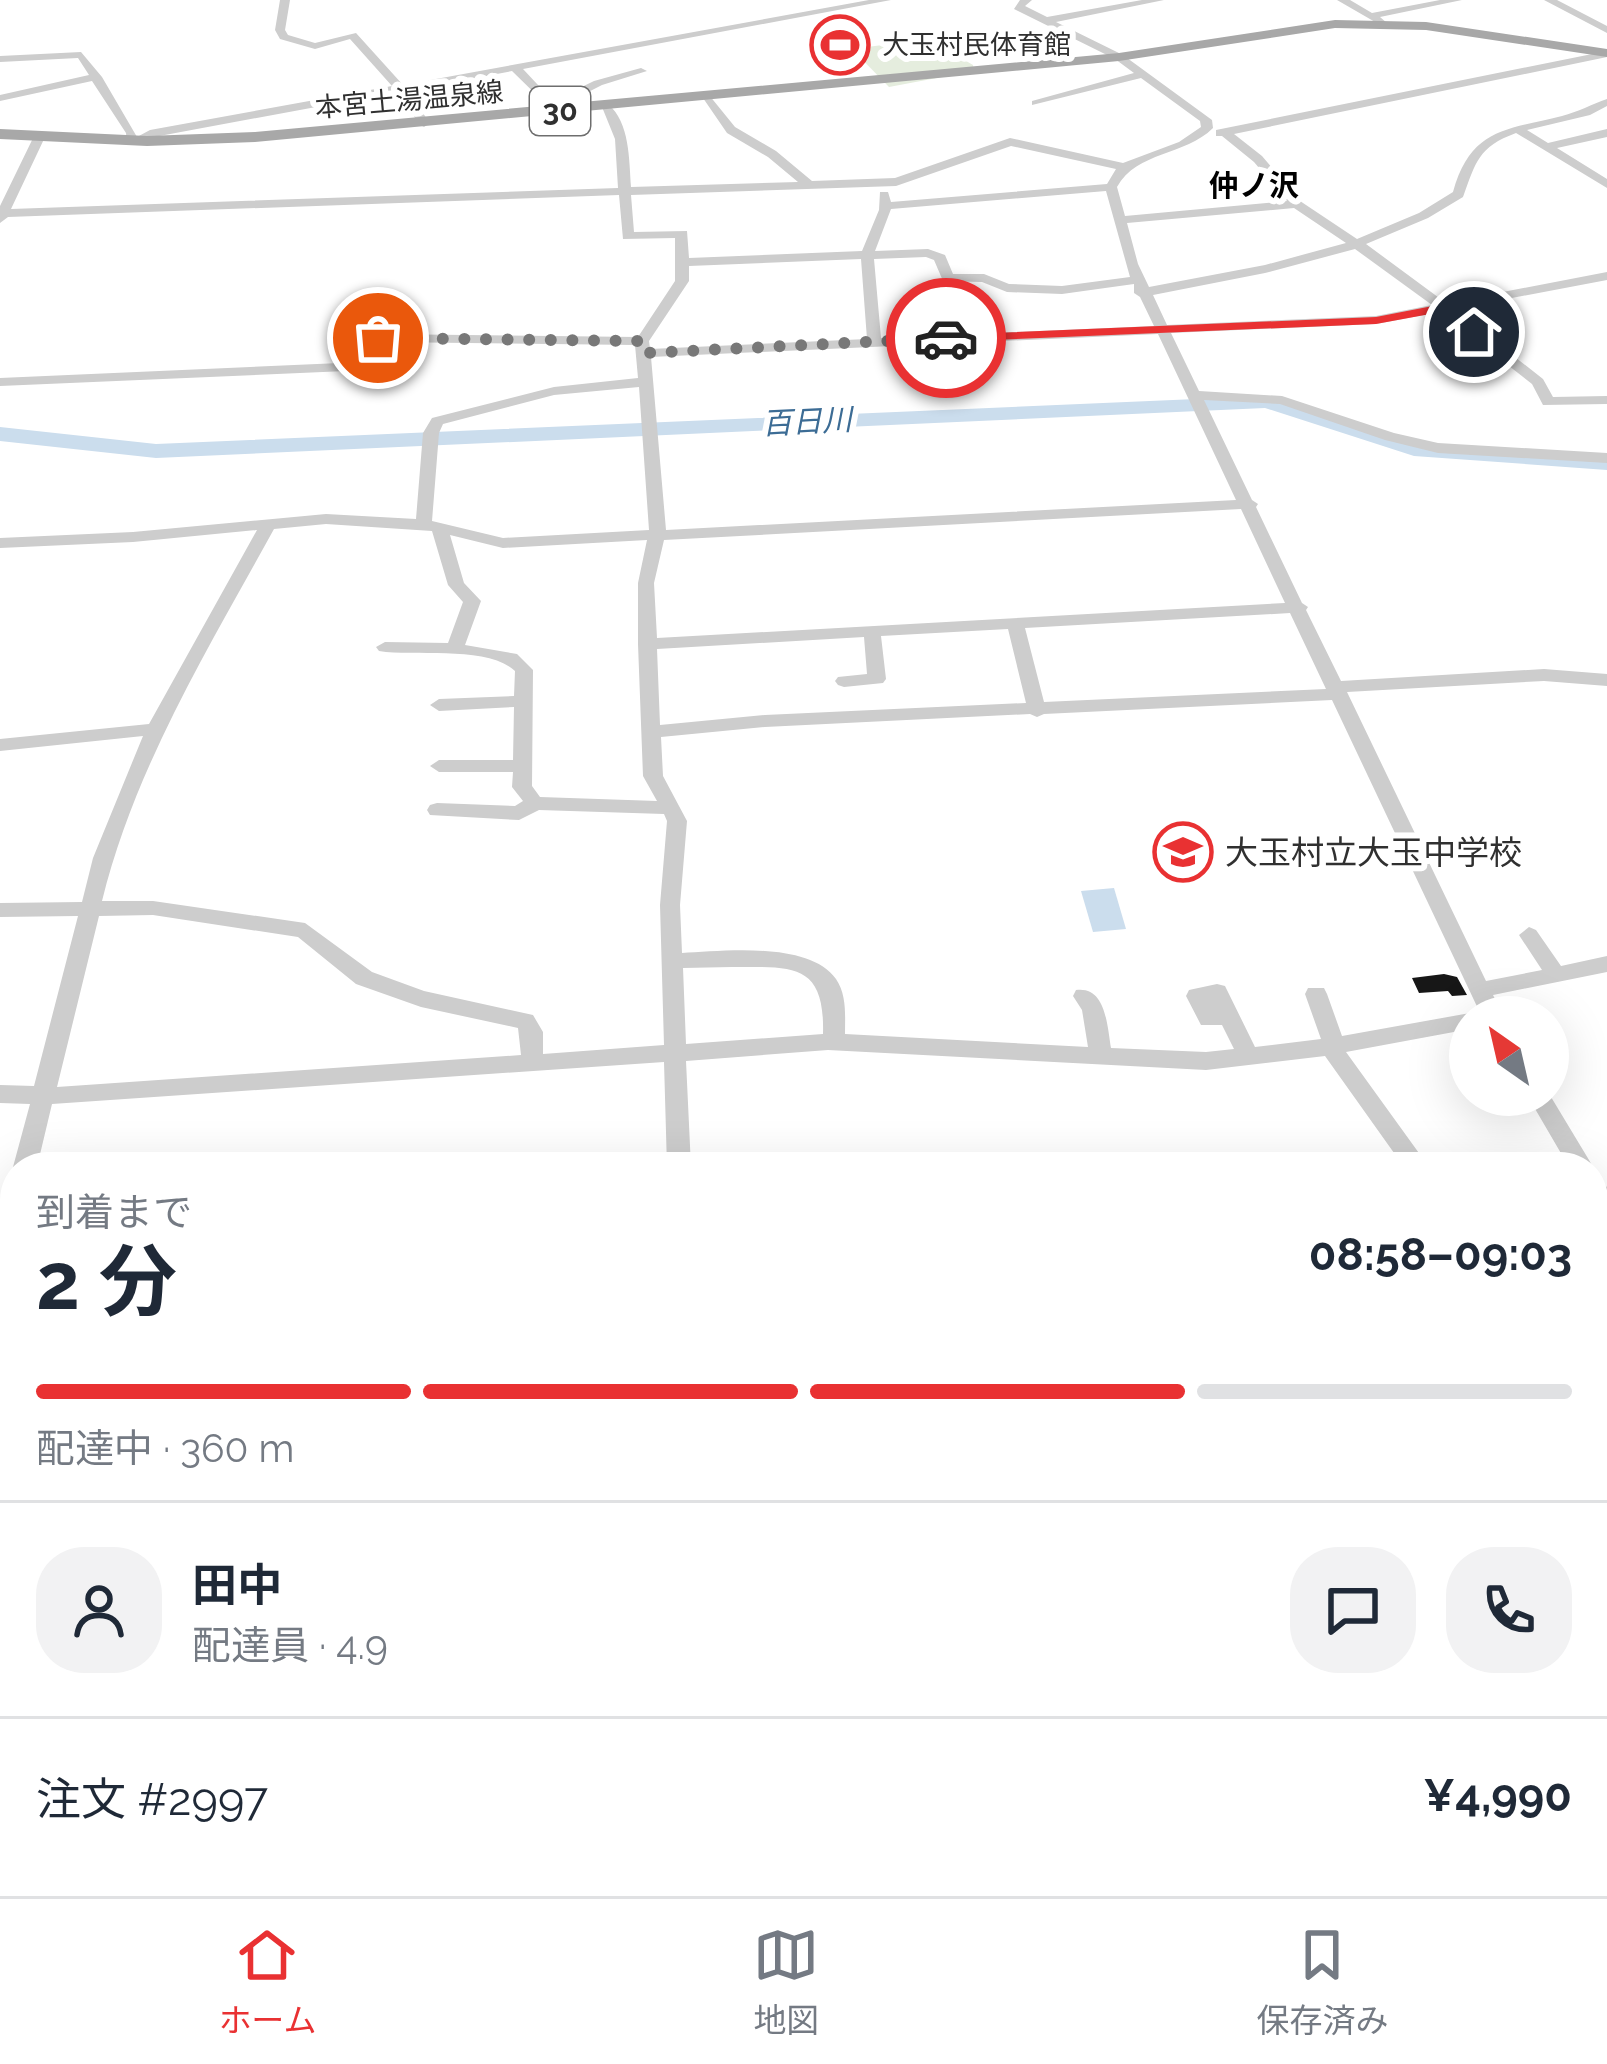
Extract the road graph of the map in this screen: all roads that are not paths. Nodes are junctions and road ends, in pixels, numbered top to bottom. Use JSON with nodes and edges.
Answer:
{"nodes":[{"id":1,"x":285,"y":0,"type":"edge"},
{"id":2,"x":886,"y":0,"type":"edge"},
{"id":3,"x":1027,"y":0,"type":"edge"},
{"id":4,"x":1159,"y":0,"type":"edge"},
{"id":5,"x":1342,"y":0,"type":"edge"},
{"id":6,"x":1457,"y":0,"type":"edge"},
{"id":7,"x":1549,"y":0,"type":"edge"},
{"id":8,"x":1377,"y":20,"type":"junction"},
{"id":9,"x":1042,"y":21,"type":"junction"},
{"id":10,"x":1607,"y":30,"type":"edge"},
{"id":11,"x":1607,"y":53,"type":"edge"},
{"id":12,"x":1119,"y":57,"type":"junction"},
{"id":13,"x":0,"y":59,"type":"edge"},
{"id":14,"x":1581,"y":61,"type":"junction"},
{"id":15,"x":514,"y":68,"type":"junction"},
{"id":16,"x":641,"y":71,"type":"dead end"},
{"id":17,"x":1143,"y":74,"type":"junction"},
{"id":18,"x":1607,"y":74,"type":"edge"},
{"id":19,"x":96,"y":77,"type":"junction"},
{"id":20,"x":400,"y":88,"type":"junction"},
{"id":21,"x":0,"y":98,"type":"edge"},
{"id":22,"x":709,"y":98,"type":"junction"},
{"id":23,"x":1607,"y":102,"type":"edge"},
{"id":24,"x":1036,"y":103,"type":"dead end"},
{"id":25,"x":608,"y":107,"type":"junction"},
{"id":26,"x":555,"y":109,"type":"junction"},
{"id":27,"x":424,"y":123,"type":"junction"},
{"id":28,"x":1517,"y":129,"type":"junction"},
{"id":29,"x":1204,"y":132,"type":"junction"},
{"id":30,"x":1607,"y":133,"type":"edge"},
{"id":31,"x":0,"y":134,"type":"edge"},
{"id":32,"x":1227,"y":134,"type":"junction"},
{"id":33,"x":39,"y":137,"type":"junction"},
{"id":34,"x":135,"y":141,"type":"junction"},
{"id":35,"x":1550,"y":146,"type":"junction"},
{"id":36,"x":1124,"y":166,"type":"junction"},
{"id":37,"x":881,"y":182,"type":"junction"},
{"id":38,"x":8,"y":184,"type":"edge"},
{"id":39,"x":1607,"y":184,"type":"edge"},
{"id":40,"x":809,"y":185,"type":"junction"},
{"id":41,"x":1111,"y":187,"type":"junction"},
{"id":42,"x":625,"y":191,"type":"junction"},
{"id":43,"x":1296,"y":204,"type":"junction"},
{"id":44,"x":886,"y":206,"type":"junction"},
{"id":45,"x":2,"y":216,"type":"edge"},
{"id":46,"x":1120,"y":220,"type":"junction"},
{"id":47,"x":1356,"y":243,"type":"junction"},
{"id":48,"x":867,"y":255,"type":"junction"},
{"id":49,"x":684,"y":262,"type":"junction"},
{"id":50,"x":1607,"y":276,"type":"edge"},
{"id":51,"x":1138,"y":286,"type":"junction"},
{"id":52,"x":1443,"y":308,"type":"junction"},
{"id":53,"x":1161,"y":330,"type":"junction"},
{"id":54,"x":874,"y":342,"type":"junction"},
{"id":55,"x":644,"y":347,"type":"junction"},
{"id":56,"x":0,"y":382,"type":"edge"},
{"id":57,"x":644,"y":382,"type":"junction"},
{"id":58,"x":1607,"y":400,"type":"edge"},
{"id":59,"x":1197,"y":401,"type":"junction"},
{"id":60,"x":1607,"y":458,"type":"edge"},
{"id":61,"x":1250,"y":504,"type":"junction"},
{"id":62,"x":268,"y":525,"type":"junction"},
{"id":63,"x":432,"y":526,"type":"junction"},
{"id":64,"x":657,"y":535,"type":"junction"},
{"id":65,"x":0,"y":543,"type":"edge"},
{"id":66,"x":1299,"y":607,"type":"junction"},
{"id":67,"x":1016,"y":623,"type":"junction"},
{"id":68,"x":872,"y":633,"type":"junction"},
{"id":69,"x":647,"y":644,"type":"junction"},
{"id":70,"x":385,"y":647,"type":"dead end"},
{"id":71,"x":455,"y":649,"type":"junction"},
{"id":72,"x":1607,"y":680,"type":"edge"},
{"id":73,"x":844,"y":681,"type":"dead end"},
{"id":74,"x":1338,"y":690,"type":"junction"},
{"id":75,"x":522,"y":701,"type":"junction"},
{"id":76,"x":439,"y":705,"type":"dead end"},
{"id":77,"x":1037,"y":711,"type":"junction"},
{"id":78,"x":155,"y":729,"type":"junction"},
{"id":79,"x":652,"y":732,"type":"junction"},
{"id":80,"x":0,"y":745,"type":"edge"},
{"id":81,"x":439,"y":766,"type":"dead end"},
{"id":82,"x":521,"y":766,"type":"junction"},
{"id":83,"x":535,"y":802,"type":"junction"},
{"id":84,"x":668,"y":808,"type":"junction"},
{"id":85,"x":437,"y":810,"type":"dead end"},
{"id":86,"x":93,"y":908,"type":"junction"},
{"id":87,"x":0,"y":910,"type":"edge"},
{"id":88,"x":1529,"y":935,"type":"dead end"},
{"id":89,"x":671,"y":962,"type":"junction"},
{"id":90,"x":1607,"y":964,"type":"edge"},
{"id":91,"x":1556,"y":974,"type":"junction"},
{"id":92,"x":1481,"y":990,"type":"junction"},
{"id":93,"x":1316,"y":994,"type":"dead end"},
{"id":94,"x":1084,"y":995,"type":"dead end"},
{"id":95,"x":1483,"y":996,"type":"edge"},
{"id":96,"x":1229,"y":1015,"type":"dead end"},
{"id":97,"x":1449,"y":1025,"type":"edge"},
{"id":98,"x":834,"y":1042,"type":"junction"},
{"id":99,"x":1332,"y":1046,"type":"junction"},
{"id":100,"x":674,"y":1052,"type":"junction"},
{"id":101,"x":1101,"y":1056,"type":"junction"},
{"id":102,"x":1250,"y":1056,"type":"junction"},
{"id":103,"x":532,"y":1062,"type":"junction"},
{"id":104,"x":0,"y":1094,"type":"edge"},
{"id":105,"x":42,"y":1097,"type":"junction"},
{"id":106,"x":1551,"y":1116,"type":"edge"},
{"id":107,"x":29,"y":1152,"type":"edge"},
{"id":108,"x":678,"y":1152,"type":"edge"},
{"id":109,"x":1407,"y":1152,"type":"edge"},
{"id":110,"x":1572,"y":1152,"type":"edge"}],
"edges":[{"from":1,"to":20,"type":"street"},
{"from":2,"to":15,"type":"street"},
{"from":3,"to":9,"type":"street"},
{"from":4,"to":9,"type":"street"},
{"from":5,"to":8,"type":"street"},
{"from":6,"to":8,"type":"street"},
{"from":7,"to":10,"type":"street"},
{"from":8,"to":11,"type":"main road","name":"本宮土湯温泉線","number":"30"},
{"from":8,"to":12,"type":"main road","name":"本宮土湯温泉線","number":"30"},
{"from":9,"to":12,"type":"street"},
{"from":11,"to":14,"type":"street"},
{"from":12,"to":17,"type":"street"},
{"from":12,"to":22,"type":"main road","name":"本宮土湯温泉線","number":"30"},
{"from":13,"to":19,"type":"street"},
{"from":14,"to":18,"type":"street"},
{"from":14,"to":32,"type":"street"},
{"from":15,"to":20,"type":"street"},
{"from":15,"to":26,"type":"street"},
{"from":16,"to":26,"type":"street"},
{"from":17,"to":24,"type":"street"},
{"from":17,"to":29,"type":"street"},
{"from":19,"to":21,"type":"street"},
{"from":19,"to":34,"type":"street"},
{"from":20,"to":27,"type":"street"},
{"from":20,"to":34,"type":"street"},
{"from":22,"to":25,"type":"main road","name":"本宮土湯温泉線","number":"30"},
{"from":22,"to":40,"type":"street"},
{"from":23,"to":28,"type":"street"},
{"from":25,"to":26,"type":"main road","name":"本宮土湯温泉線","number":"30"},
{"from":25,"to":42,"type":"street"},
{"from":26,"to":27,"type":"main road","name":"本宮土湯温泉線","number":"30"},
{"from":27,"to":34,"type":"main road","name":"本宮土湯温泉線","number":"30"},
{"from":28,"to":35,"type":"street"},
{"from":28,"to":47,"type":"street"},
{"from":29,"to":32,"type":"street"},
{"from":29,"to":36,"type":"street"},
{"from":30,"to":35,"type":"street"},
{"from":31,"to":33,"type":"main road","name":"本宮土湯温泉線","number":"30"},
{"from":32,"to":43,"type":"street"},
{"from":33,"to":34,"type":"main road","name":"本宮土湯温泉線","number":"30"},
{"from":33,"to":38,"type":"street"},
{"from":35,"to":39,"type":"street"},
{"from":36,"to":37,"type":"street"},
{"from":36,"to":41,"type":"street"},
{"from":37,"to":40,"type":"street"},
{"from":37,"to":44,"type":"street"},
{"from":38,"to":45,"type":"street"},
{"from":40,"to":42,"type":"street"},
{"from":41,"to":44,"type":"street"},
{"from":41,"to":46,"type":"street"},
{"from":42,"to":45,"type":"street"},
{"from":42,"to":49,"type":"street"},
{"from":43,"to":46,"type":"street"},
{"from":43,"to":47,"type":"street"},
{"from":44,"to":48,"type":"street"},
{"from":46,"to":51,"type":"street"},
{"from":47,"to":51,"type":"street"},
{"from":47,"to":52,"type":"street"},
{"from":48,"to":49,"type":"street"},
{"from":48,"to":51,"type":"street"},
{"from":48,"to":54,"type":"street"},
{"from":49,"to":55,"type":"street"},
{"from":50,"to":52,"type":"street"},
{"from":51,"to":53,"type":"street"},
{"from":52,"to":53,"type":"street"},
{"from":52,"to":58,"type":"street"},
{"from":53,"to":54,"type":"street"},
{"from":53,"to":59,"type":"street"},
{"from":54,"to":55,"type":"street"},
{"from":55,"to":56,"type":"street"},
{"from":55,"to":57,"type":"street"},
{"from":57,"to":63,"type":"street"},
{"from":57,"to":64,"type":"street"},
{"from":59,"to":60,"type":"street"},
{"from":59,"to":61,"type":"street"},
{"from":61,"to":64,"type":"street"},
{"from":61,"to":66,"type":"street"},
{"from":62,"to":63,"type":"street"},
{"from":62,"to":65,"type":"street"},
{"from":62,"to":78,"type":"street"},
{"from":63,"to":64,"type":"street"},
{"from":63,"to":71,"type":"street"},
{"from":64,"to":69,"type":"street"},
{"from":66,"to":67,"type":"street"},
{"from":66,"to":74,"type":"street"},
{"from":67,"to":68,"type":"street"},
{"from":67,"to":77,"type":"street"},
{"from":68,"to":69,"type":"street"},
{"from":68,"to":73,"type":"street"},
{"from":69,"to":79,"type":"street"},
{"from":70,"to":71,"type":"street"},
{"from":71,"to":75,"type":"street"},
{"from":72,"to":74,"type":"street"},
{"from":74,"to":77,"type":"street"},
{"from":74,"to":92,"type":"street"},
{"from":75,"to":76,"type":"street"},
{"from":75,"to":82,"type":"street"},
{"from":77,"to":79,"type":"street"},
{"from":78,"to":80,"type":"street"},
{"from":78,"to":86,"type":"street"},
{"from":79,"to":84,"type":"street"},
{"from":81,"to":82,"type":"street"},
{"from":82,"to":83,"type":"street"},
{"from":83,"to":84,"type":"street"},
{"from":83,"to":85,"type":"street"},
{"from":84,"to":89,"type":"street"},
{"from":86,"to":87,"type":"street"},
{"from":86,"to":103,"type":"street"},
{"from":86,"to":105,"type":"street"},
{"from":88,"to":91,"type":"street"},
{"from":89,"to":98,"type":"street"},
{"from":89,"to":100,"type":"street"},
{"from":90,"to":91,"type":"street"},
{"from":91,"to":92,"type":"street"},
{"from":92,"to":95,"type":"street"},
{"from":93,"to":99,"type":"street"},
{"from":94,"to":101,"type":"street"},
{"from":96,"to":102,"type":"street"},
{"from":97,"to":99,"type":"street"},
{"from":98,"to":100,"type":"street"},
{"from":98,"to":101,"type":"street"},
{"from":99,"to":102,"type":"street"},
{"from":99,"to":109,"type":"street"},
{"from":100,"to":103,"type":"street"},
{"from":100,"to":108,"type":"street"},
{"from":101,"to":102,"type":"street"},
{"from":103,"to":105,"type":"street"},
{"from":104,"to":105,"type":"street"},
{"from":105,"to":107,"type":"street"},
{"from":106,"to":110,"type":"street"}]}
